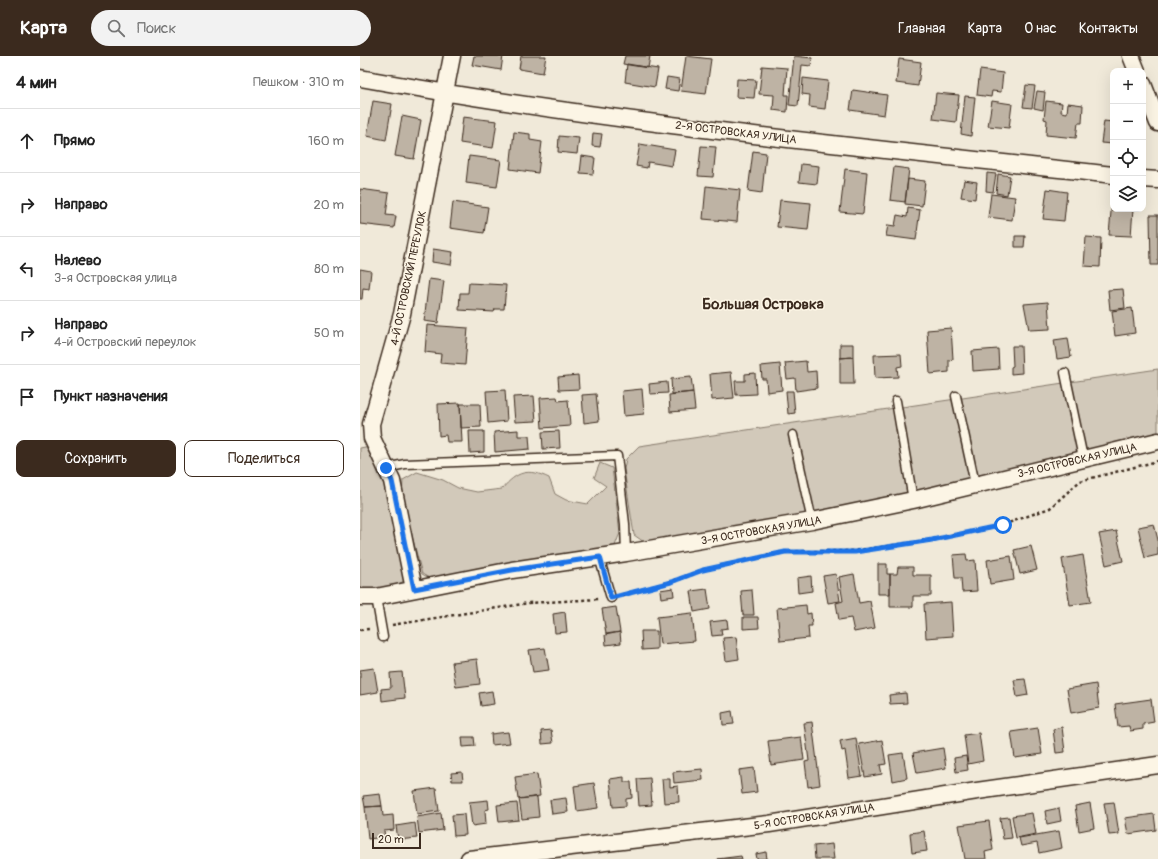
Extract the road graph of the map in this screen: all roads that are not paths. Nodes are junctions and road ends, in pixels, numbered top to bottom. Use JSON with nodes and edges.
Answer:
{"nodes":[{"id":1,"x":452,"y":56,"type":"edge"},
{"id":2,"x":1130,"y":56,"type":"edge"},
{"id":3,"x":1136,"y":68,"type":"edge"},
{"id":4,"x":360,"y":78,"type":"edge"},
{"id":5,"x":1146,"y":92,"type":"edge"},
{"id":6,"x":446,"y":94,"type":"junction"},
{"id":7,"x":1158,"y":123,"type":"edge"},
{"id":8,"x":1110,"y":175,"type":"edge"},
{"id":9,"x":1146,"y":179,"type":"edge"},
{"id":10,"x":1158,"y":180,"type":"edge"},
{"id":11,"x":1065,"y":373,"type":"dead end"},
{"id":12,"x":956,"y":396,"type":"dead end"},
{"id":13,"x":896,"y":401,"type":"dead end"},
{"id":14,"x":366,"y":430,"type":"edge"},
{"id":15,"x":793,"y":436,"type":"dead end"},
{"id":16,"x":1158,"y":441,"type":"edge"},
{"id":17,"x":1083,"y":458,"type":"junction"},
{"id":18,"x":386,"y":468,"type":"junction"},
{"id":19,"x":975,"y":484,"type":"junction"},
{"id":20,"x":913,"y":500,"type":"junction"},
{"id":21,"x":812,"y":522,"type":"junction"},
{"id":22,"x":626,"y":553,"type":"junction"},
{"id":23,"x":600,"y":557,"type":"junction"},
{"id":24,"x":414,"y":589,"type":"junction"},
{"id":25,"x":360,"y":597,"type":"edge"},
{"id":26,"x":376,"y":597,"type":"junction"},
{"id":27,"x":611,"y":598,"type":"road end"},
{"id":28,"x":383,"y":637,"type":"dead end"},
{"id":29,"x":1158,"y":765,"type":"edge"},
{"id":30,"x":469,"y":859,"type":"edge"}],
"edges":[{"from":1,"to":6,"type":"street","name":"4-Й ОСТРОВСКИЙ ПЕРЕУЛОК"},
{"from":2,"to":3,"type":"street"},
{"from":4,"to":6,"type":"street","name":"2-Я ОСТРОВСКАЯ УЛИЦА"},
{"from":5,"to":7,"type":"street"},
{"from":6,"to":8,"type":"street","name":"2-Я ОСТРОВСКАЯ УЛИЦА"},
{"from":6,"to":14,"type":"street","name":"4-Й ОСТРОВСКИЙ ПЕРЕУЛОК"},
{"from":9,"to":10,"type":"street"},
{"from":11,"to":17,"type":"lane"},
{"from":12,"to":19,"type":"lane"},
{"from":13,"to":20,"type":"lane"},
{"from":14,"to":18,"type":"street","name":"4-Й ОСТРОВСКИЙ ПЕРЕУЛОК"},
{"from":15,"to":21,"type":"lane"},
{"from":16,"to":17,"type":"street","name":"3-Я ОСТРОВСКАЯ УЛИЦА"},
{"from":17,"to":19,"type":"street","name":"3-Я ОСТРОВСКАЯ УЛИЦА"},
{"from":18,"to":22,"type":"lane"},
{"from":18,"to":24,"type":"street","name":"4-Й ОСТРОВСКИЙ ПЕРЕУЛОК"},
{"from":19,"to":20,"type":"street","name":"3-Я ОСТРОВСКАЯ УЛИЦА"},
{"from":20,"to":21,"type":"street","name":"3-Я ОСТРОВСКАЯ УЛИЦА"},
{"from":21,"to":22,"type":"street","name":"3-Я ОСТРОВСКАЯ УЛИЦА"},
{"from":22,"to":23,"type":"street","name":"3-Я ОСТРОВСКАЯ УЛИЦА"},
{"from":23,"to":24,"type":"street","name":"3-Я ОСТРОВСКАЯ УЛИЦА"},
{"from":23,"to":27,"type":"lane"},
{"from":24,"to":26,"type":"street","name":"3-Я ОСТРОВСКАЯ УЛИЦА"},
{"from":25,"to":26,"type":"street","name":"3-Я ОСТРОВСКАЯ УЛИЦА"},
{"from":26,"to":28,"type":"lane"},
{"from":29,"to":30,"type":"street","name":"5-Я ОСТРОВСКАЯ УЛИЦА"}]}
